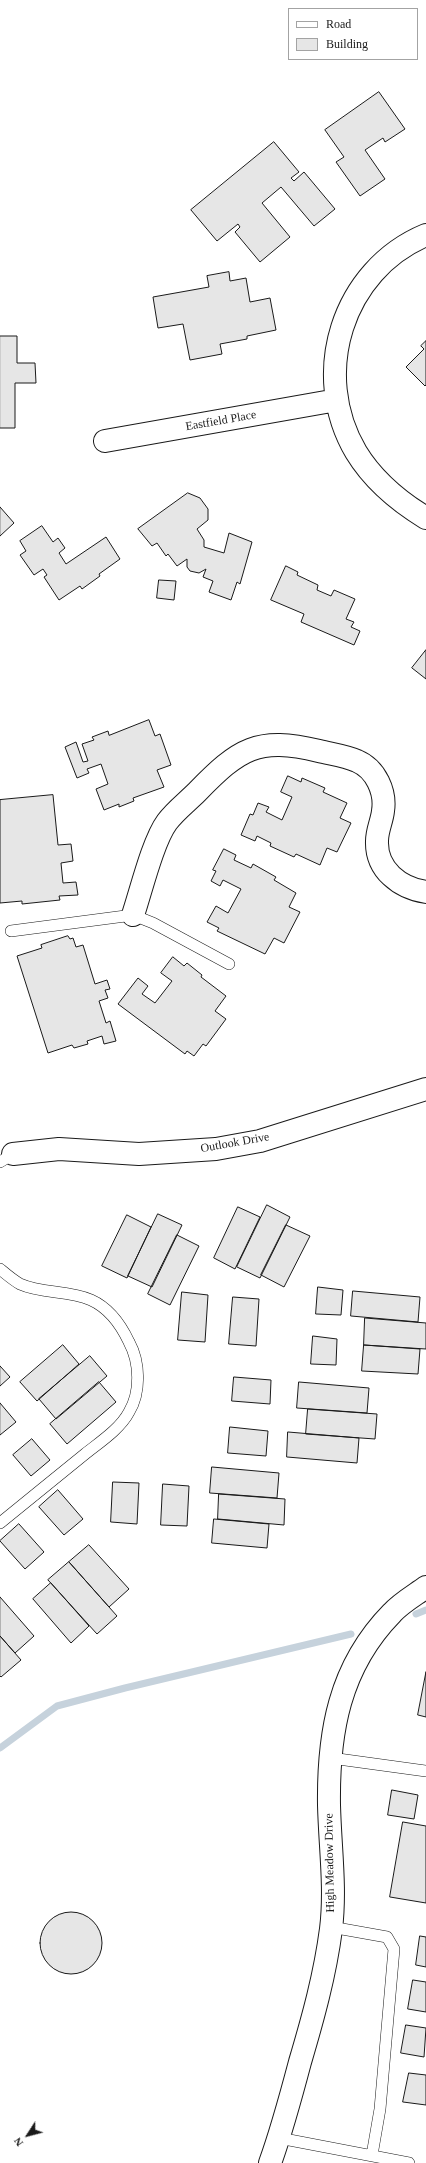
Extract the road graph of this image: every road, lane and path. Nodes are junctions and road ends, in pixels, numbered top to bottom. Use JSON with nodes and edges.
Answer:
{"nodes":[{"id":1,"x":426,"y":235,"type":"edge"},
{"id":2,"x":337,"y":400,"type":"junction"},
{"id":3,"x":105,"y":441,"type":"dead end"},
{"id":4,"x":426,"y":518,"type":"edge"},
{"id":5,"x":426,"y":892,"type":"edge"},
{"id":6,"x":132,"y":915,"type":"junction"},
{"id":7,"x":11,"y":931,"type":"dead end"},
{"id":8,"x":229,"y":964,"type":"dead end"},
{"id":9,"x":426,"y":1089,"type":"edge"},
{"id":10,"x":7,"y":1158,"type":"edge"},
{"id":11,"x":0,"y":1269,"type":"edge"},
{"id":12,"x":0,"y":1523,"type":"edge"},
{"id":13,"x":426,"y":1587,"type":"edge"},
{"id":14,"x":331,"y":1758,"type":"junction"},
{"id":15,"x":426,"y":1770,"type":"edge"},
{"id":16,"x":331,"y":1927,"type":"junction"},
{"id":17,"x":278,"y":2138,"type":"junction"},
{"id":18,"x":372,"y":2155,"type":"junction"},
{"id":19,"x":270,"y":2163,"type":"edge"},
{"id":20,"x":409,"y":2163,"type":"edge"}],
"edges":[{"from":1,"to":2,"type":"street"},
{"from":2,"to":3,"type":"street","name":"Eastfield Place"},
{"from":2,"to":4,"type":"street"},
{"from":5,"to":6,"type":"street"},
{"from":6,"to":7,"type":"lane"},
{"from":6,"to":8,"type":"lane"},
{"from":9,"to":10,"type":"street","name":"Outlook Drive"},
{"from":11,"to":12,"type":"lane"},
{"from":13,"to":14,"type":"street","name":"High Meadow Drive"},
{"from":14,"to":15,"type":"lane"},
{"from":14,"to":16,"type":"street","name":"High Meadow Drive"},
{"from":16,"to":17,"type":"street","name":"High Meadow Drive"},
{"from":16,"to":18,"type":"lane"},
{"from":17,"to":18,"type":"lane"},
{"from":17,"to":19,"type":"street","name":"High Meadow Drive"},
{"from":18,"to":20,"type":"lane"}]}
